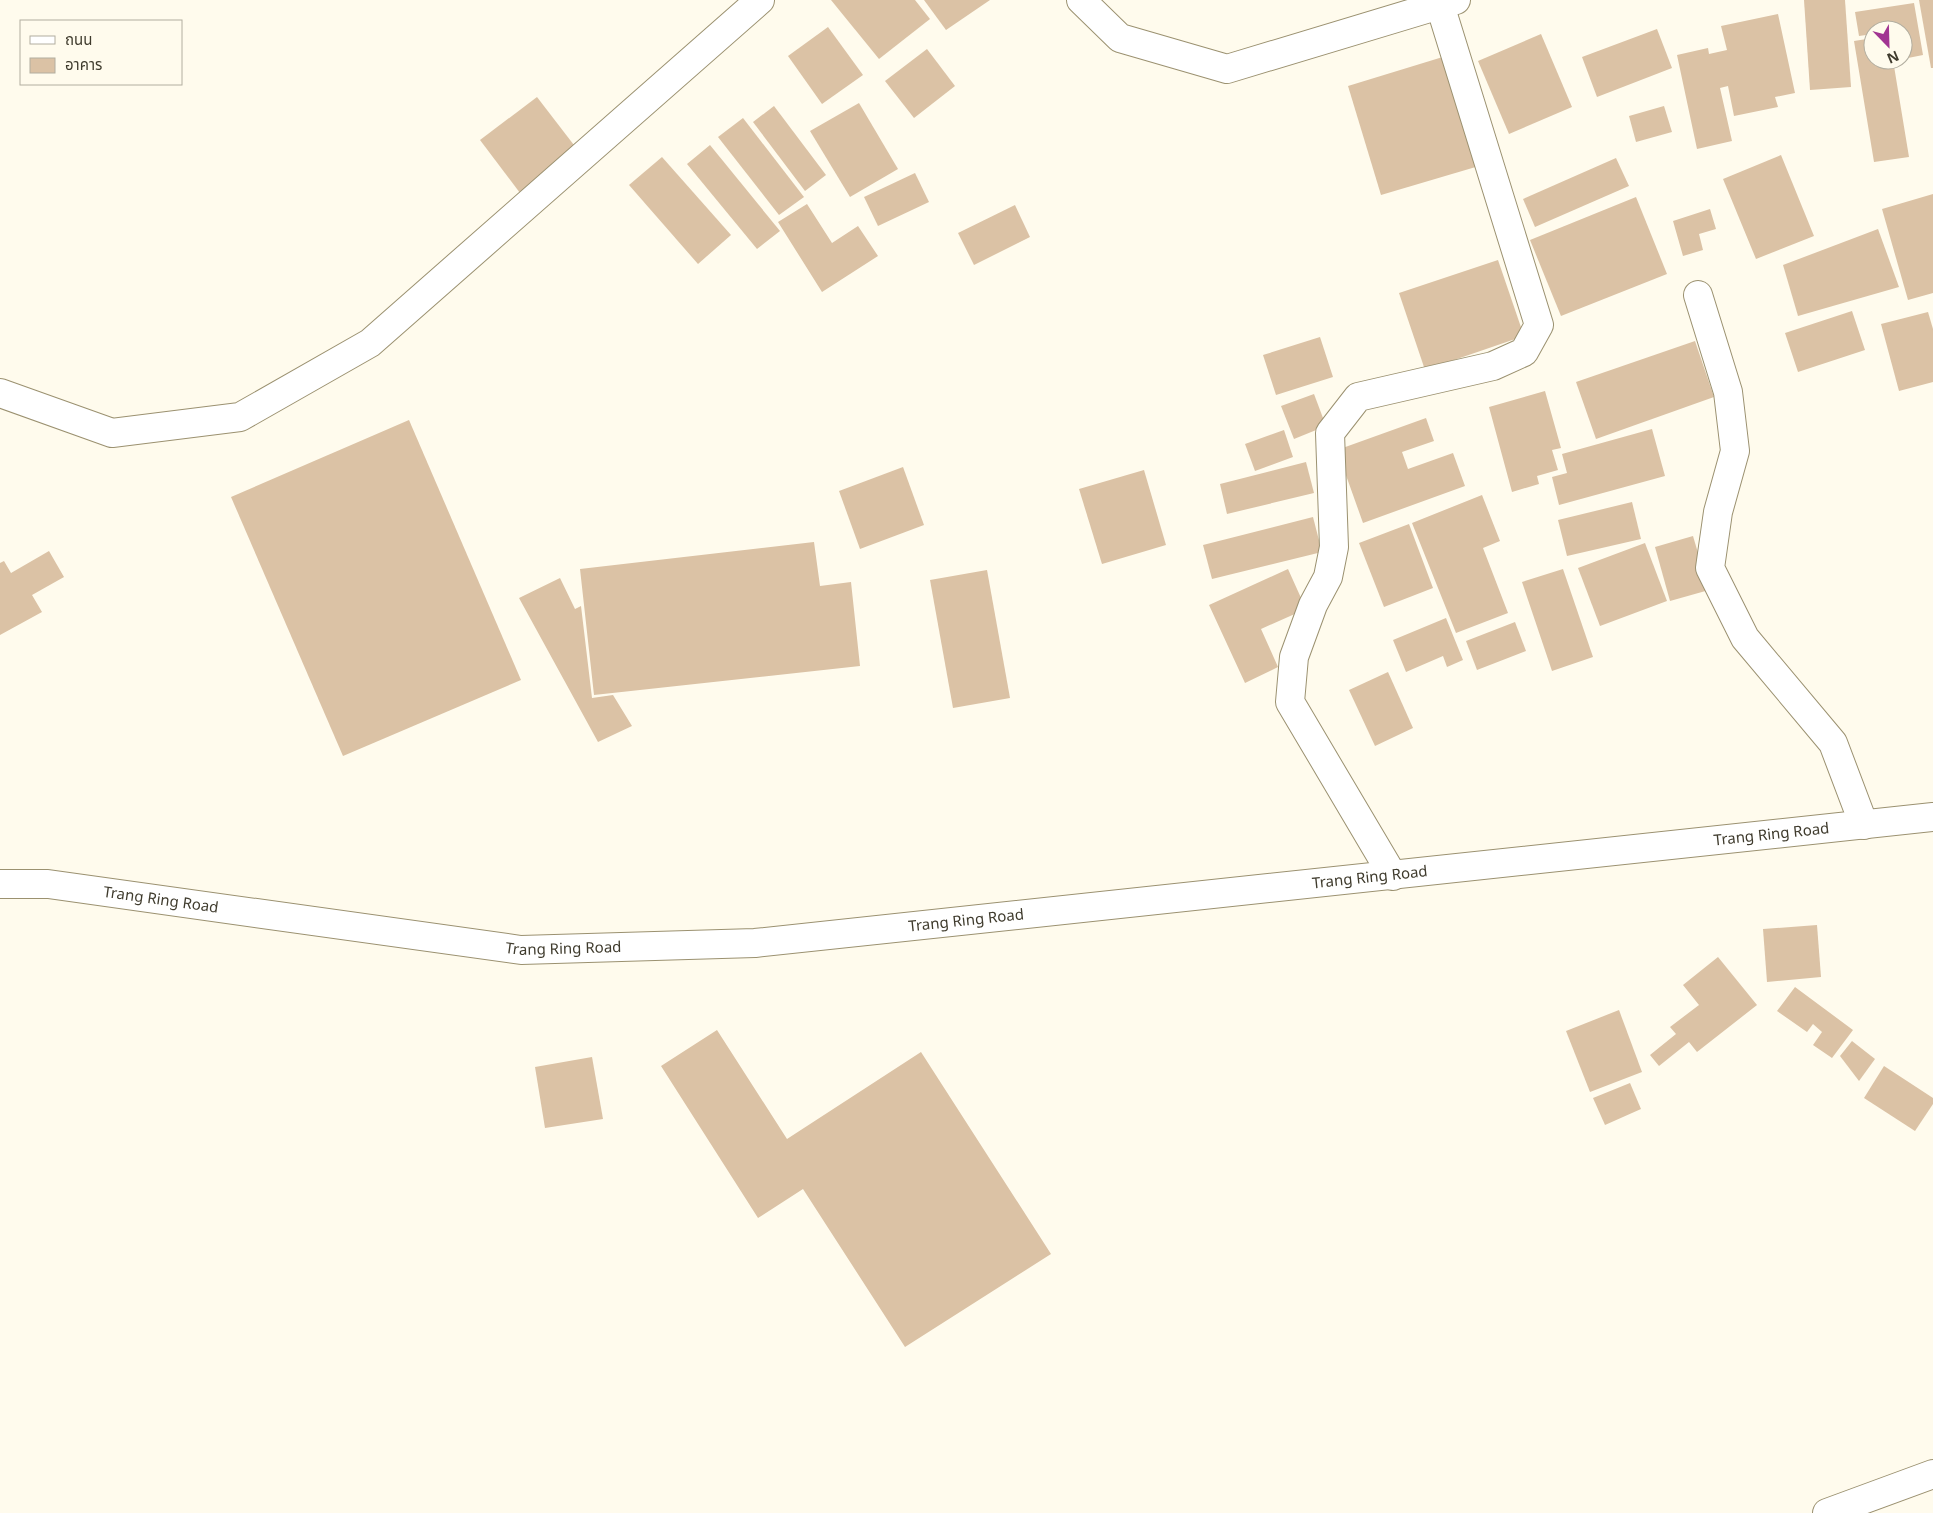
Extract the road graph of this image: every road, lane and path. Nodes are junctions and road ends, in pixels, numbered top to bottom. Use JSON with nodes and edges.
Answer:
{"nodes":[{"id":1,"x":760,"y":0,"type":"edge"},
{"id":2,"x":1081,"y":0,"type":"edge"},
{"id":3,"x":1448,"y":3,"type":"edge"},
{"id":4,"x":1698,"y":295,"type":"dead end"},
{"id":5,"x":0,"y":393,"type":"edge"},
{"id":6,"x":1933,"y":817,"type":"edge"},
{"id":7,"x":1864,"y":824,"type":"junction"},
{"id":8,"x":1393,"y":876,"type":"junction"},
{"id":9,"x":0,"y":884,"type":"edge"},
{"id":10,"x":1933,"y":1474,"type":"edge"},
{"id":11,"x":1827,"y":1513,"type":"edge"}],
"edges":[{"from":1,"to":5,"type":"main road"},
{"from":2,"to":3,"type":"main road"},
{"from":3,"to":8,"type":"main road"},
{"from":4,"to":7,"type":"main road"},
{"from":6,"to":7,"type":"main road","name":"Trang Ring Road"},
{"from":7,"to":8,"type":"main road","name":"Trang Ring Road"},
{"from":8,"to":9,"type":"main road","name":"Trang Ring Road"},
{"from":10,"to":11,"type":"main road"}]}
